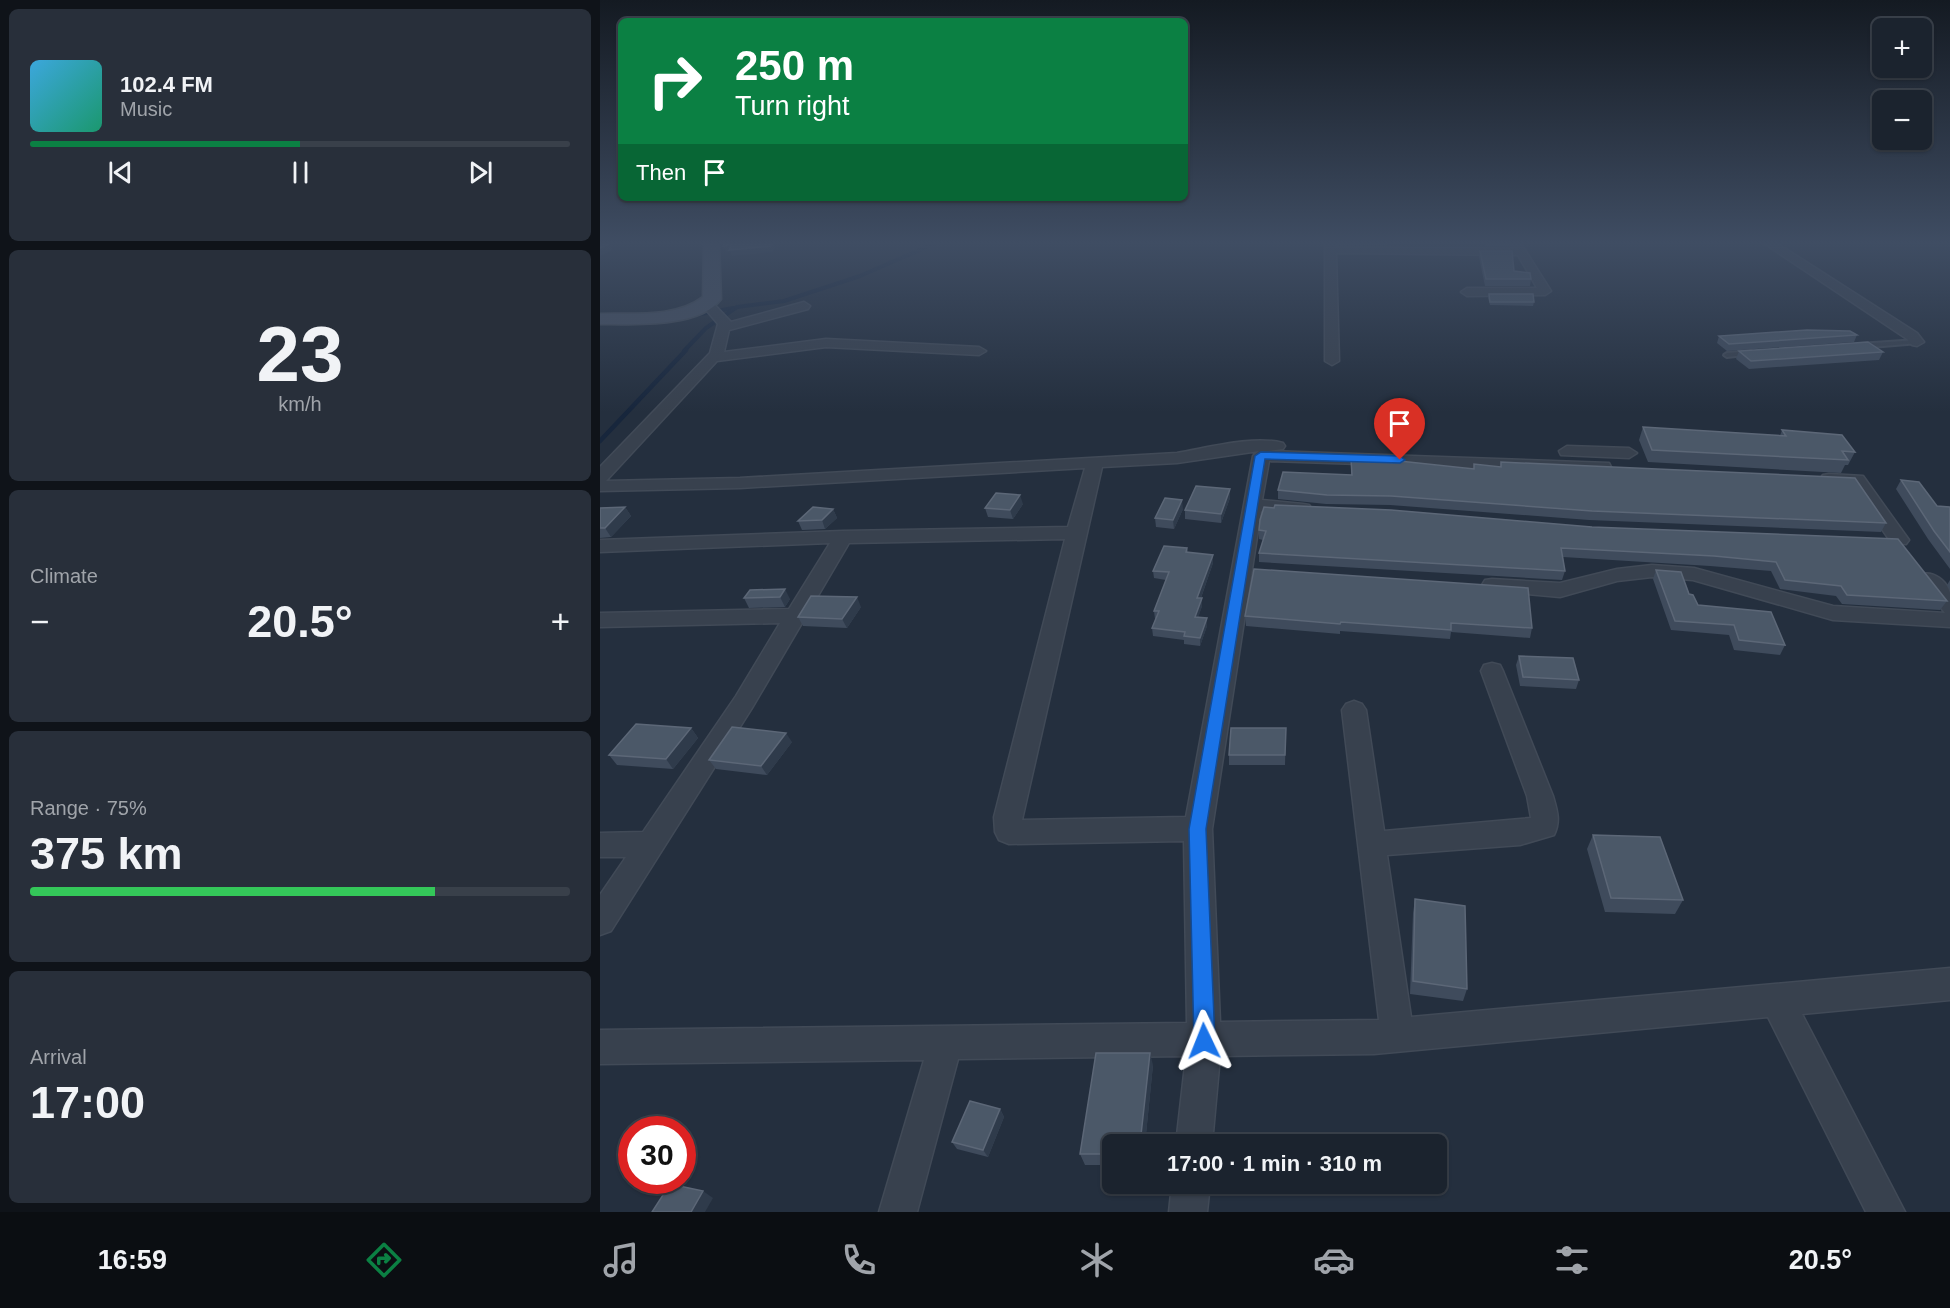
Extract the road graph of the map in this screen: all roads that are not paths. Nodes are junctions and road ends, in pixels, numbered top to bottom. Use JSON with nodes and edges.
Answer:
{"nodes":[{"id":1,"x":712,"y":299,"type":"edge"},
{"id":2,"x":1331,"y":299,"type":"edge"},
{"id":3,"x":1854,"y":299,"type":"edge"},
{"id":4,"x":709,"y":306,"type":"junction"},
{"id":5,"x":804,"y":306,"type":"dead end"},
{"id":6,"x":600,"y":319,"type":"edge"},
{"id":7,"x":724,"y":326,"type":"junction"},
{"id":8,"x":1917,"y":342,"type":"joint"},
{"id":9,"x":1846,"y":347,"type":"edge"},
{"id":10,"x":979,"y":351,"type":"dead end"},
{"id":11,"x":1763,"y":352,"type":"edge"},
{"id":12,"x":1727,"y":355,"type":"dead end"},
{"id":13,"x":714,"y":357,"type":"junction"},
{"id":14,"x":1332,"y":361,"type":"dead end"},
{"id":15,"x":1095,"y":462,"type":"junction"},
{"id":16,"x":600,"y":477,"type":"edge"},
{"id":17,"x":1810,"y":478,"type":"edge"},
{"id":18,"x":600,"y":486,"type":"edge"},
{"id":19,"x":1252,"y":505,"type":"junction"},
{"id":20,"x":1326,"y":512,"type":"edge"},
{"id":21,"x":1076,"y":533,"type":"junction"},
{"id":22,"x":843,"y":537,"type":"junction"},
{"id":23,"x":1875,"y":539,"type":"edge"},
{"id":24,"x":1899,"y":540,"type":"junction"},
{"id":25,"x":600,"y":546,"type":"edge"},
{"id":26,"x":1477,"y":584,"type":"edge"},
{"id":27,"x":1950,"y":607,"type":"edge"},
{"id":28,"x":795,"y":616,"type":"junction"},
{"id":29,"x":600,"y":620,"type":"edge"},
{"id":30,"x":1950,"y":620,"type":"edge"},
{"id":31,"x":1492,"y":671,"type":"dead end"},
{"id":32,"x":1354,"y":710,"type":"dead end"},
{"id":33,"x":1197,"y":829,"type":"junction"},
{"id":34,"x":652,"y":844,"type":"junction"},
{"id":35,"x":1371,"y":844,"type":"junction"},
{"id":36,"x":600,"y":845,"type":"edge"},
{"id":37,"x":600,"y":921,"type":"edge"},
{"id":38,"x":1950,"y":984,"type":"edge"},
{"id":39,"x":1777,"y":1000,"type":"junction"},
{"id":40,"x":1397,"y":1035,"type":"junction"},
{"id":41,"x":1204,"y":1041,"type":"junction"},
{"id":42,"x":946,"y":1043,"type":"junction"},
{"id":43,"x":600,"y":1047,"type":"edge"},
{"id":44,"x":1195,"y":1134,"type":"edge"},
{"id":45,"x":1190,"y":1194,"type":"edge"},
{"id":46,"x":898,"y":1212,"type":"edge"},
{"id":47,"x":1188,"y":1212,"type":"edge"},
{"id":48,"x":1886,"y":1212,"type":"edge"}],
"edges":[{"from":1,"to":4,"type":"main road"},
{"from":2,"to":14,"type":"street"},
{"from":3,"to":8,"type":"street"},
{"from":4,"to":6,"type":"main road"},
{"from":4,"to":7,"type":"street"},
{"from":5,"to":7,"type":"street"},
{"from":7,"to":13,"type":"street"},
{"from":8,"to":9,"type":"lane"},
{"from":10,"to":13,"type":"street"},
{"from":11,"to":12,"type":"lane"},
{"from":13,"to":16,"type":"street"},
{"from":15,"to":18,"type":"street"},
{"from":15,"to":19,"type":"street"},
{"from":15,"to":21,"type":"street"},
{"from":17,"to":24,"type":"street"},
{"from":19,"to":20,"type":"street"},
{"from":19,"to":33,"type":"street"},
{"from":21,"to":22,"type":"street"},
{"from":21,"to":33,"type":"street"},
{"from":22,"to":25,"type":"street"},
{"from":22,"to":28,"type":"street"},
{"from":23,"to":24,"type":"street"},
{"from":24,"to":27,"type":"street"},
{"from":26,"to":30,"type":"street"},
{"from":28,"to":29,"type":"street"},
{"from":28,"to":34,"type":"street"},
{"from":31,"to":35,"type":"street"},
{"from":32,"to":35,"type":"street"},
{"from":33,"to":41,"type":"street"},
{"from":34,"to":36,"type":"street"},
{"from":34,"to":37,"type":"street"},
{"from":35,"to":40,"type":"street"},
{"from":38,"to":39,"type":"street"},
{"from":39,"to":40,"type":"street"},
{"from":39,"to":48,"type":"street"},
{"from":40,"to":41,"type":"street"},
{"from":41,"to":42,"type":"street"},
{"from":41,"to":44,"type":"street"},
{"from":42,"to":43,"type":"street"},
{"from":42,"to":46,"type":"street"},
{"from":45,"to":47,"type":"street"}]}
